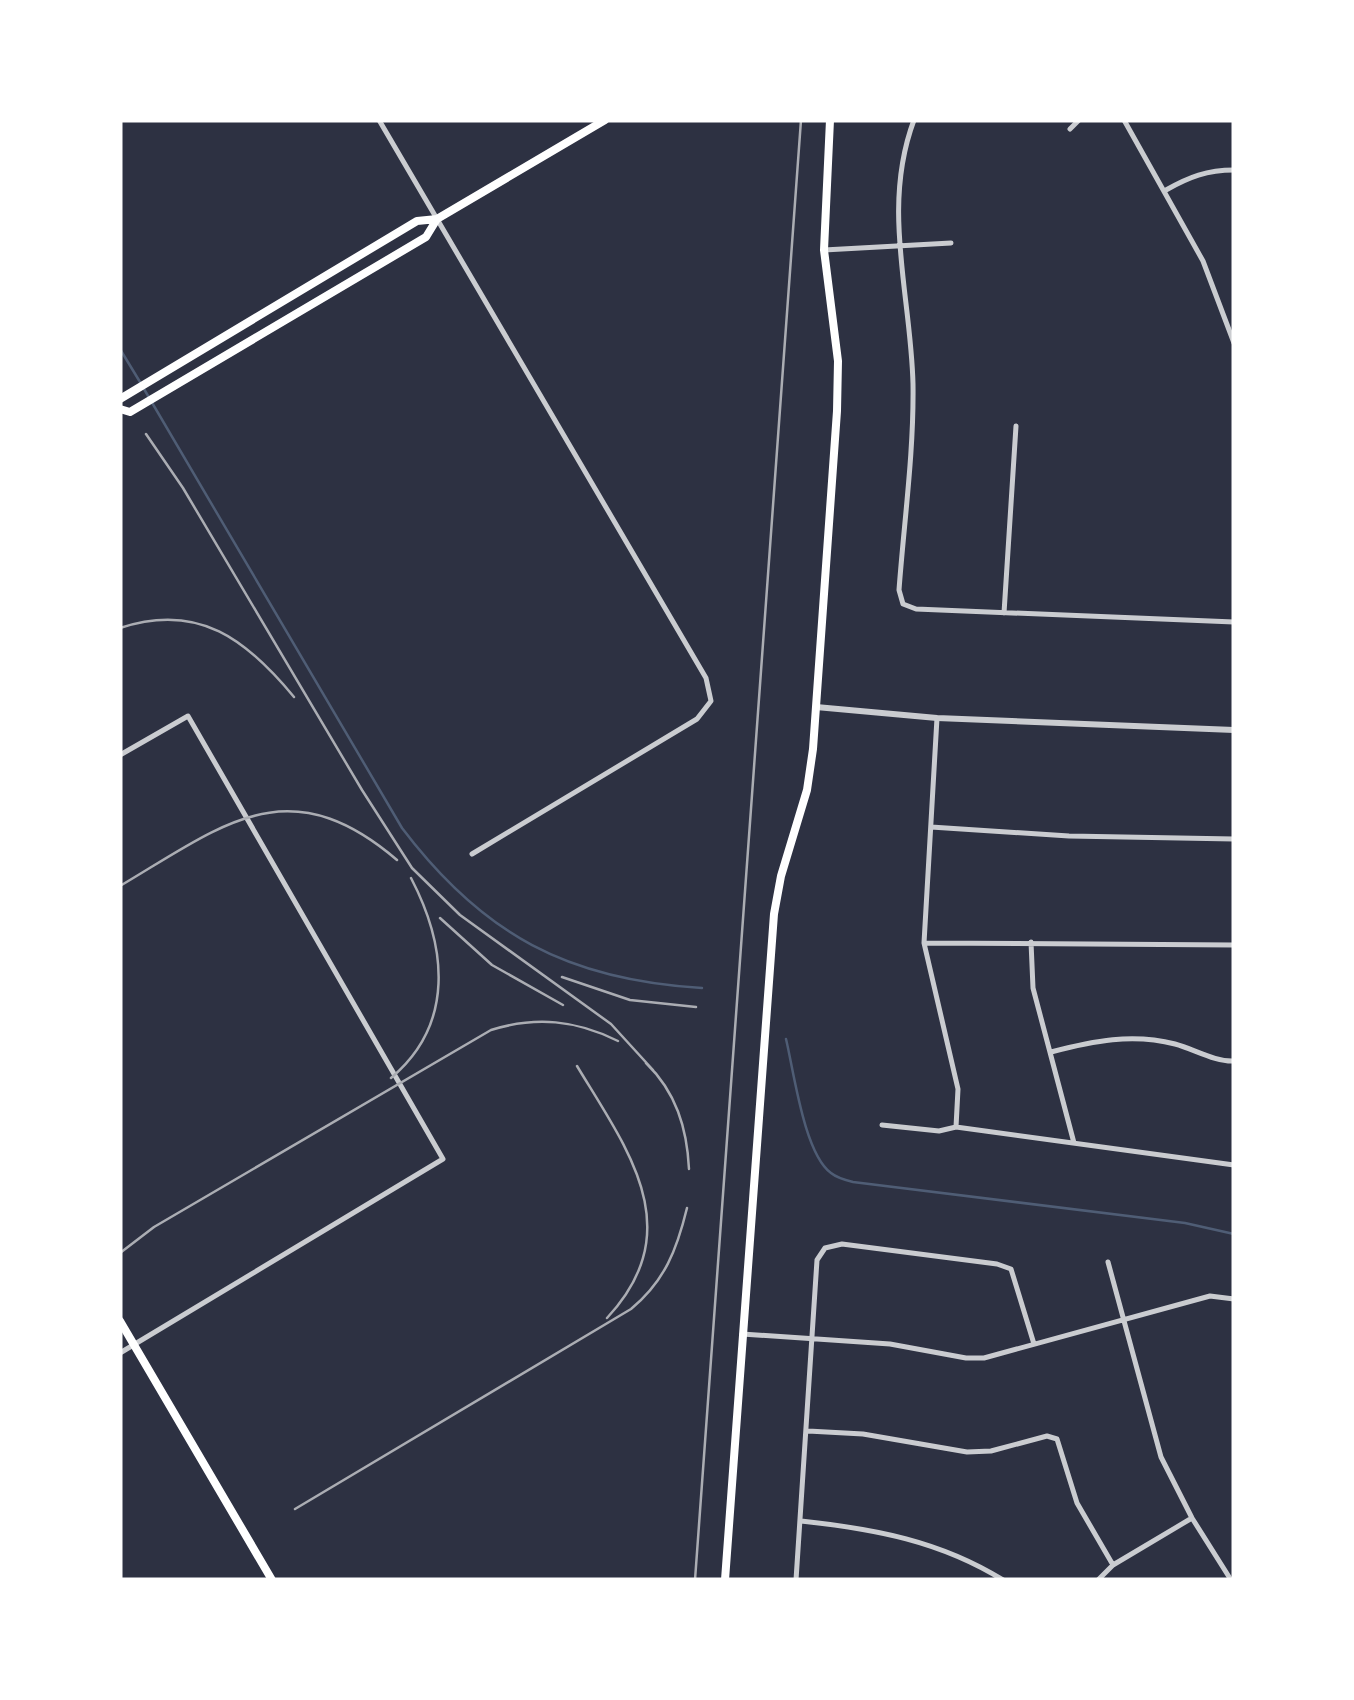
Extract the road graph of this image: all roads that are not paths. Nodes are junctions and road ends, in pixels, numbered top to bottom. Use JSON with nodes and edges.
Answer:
{"nodes":[{"id":1,"x":379,"y":120,"type":"edge"},
{"id":2,"x":605,"y":120,"type":"edge"},
{"id":3,"x":830,"y":120,"type":"edge"},
{"id":4,"x":914,"y":120,"type":"edge"},
{"id":5,"x":1078,"y":120,"type":"edge"},
{"id":6,"x":1124,"y":120,"type":"edge"},
{"id":7,"x":1070,"y":129,"type":"dead end"},
{"id":8,"x":1234,"y":170,"type":"edge"},
{"id":9,"x":1166,"y":190,"type":"junction"},
{"id":10,"x":438,"y":219,"type":"junction"},
{"id":11,"x":951,"y":243,"type":"dead end"},
{"id":12,"x":898,"y":247,"type":"junction"},
{"id":13,"x":824,"y":250,"type":"junction"},
{"id":14,"x":1234,"y":343,"type":"edge"},
{"id":15,"x":120,"y":399,"type":"edge"},
{"id":16,"x":120,"y":408,"type":"edge"},
{"id":17,"x":1016,"y":426,"type":"dead end"},
{"id":18,"x":1004,"y":613,"type":"junction"},
{"id":19,"x":1234,"y":622,"type":"edge"},
{"id":20,"x":816,"y":708,"type":"junction"},
{"id":21,"x":938,"y":718,"type":"junction"},
{"id":22,"x":1234,"y":730,"type":"edge"},
{"id":23,"x":120,"y":755,"type":"edge"},
{"id":24,"x":931,"y":826,"type":"junction"},
{"id":25,"x":1234,"y":839,"type":"edge"},
{"id":26,"x":472,"y":854,"type":"dead end"},
{"id":27,"x":1031,"y":942,"type":"junction"},
{"id":28,"x":924,"y":944,"type":"junction"},
{"id":29,"x":1234,"y":945,"type":"edge"},
{"id":30,"x":1052,"y":1052,"type":"junction"},
{"id":31,"x":1234,"y":1061,"type":"edge"},
{"id":32,"x":882,"y":1126,"type":"dead end"},
{"id":33,"x":956,"y":1127,"type":"junction"},
{"id":34,"x":1074,"y":1143,"type":"junction"},
{"id":35,"x":1234,"y":1165,"type":"edge"},
{"id":36,"x":1108,"y":1262,"type":"dead end"},
{"id":37,"x":1234,"y":1299,"type":"edge"},
{"id":38,"x":1124,"y":1320,"type":"junction"},
{"id":39,"x":120,"y":1321,"type":"edge"},
{"id":40,"x":742,"y":1334,"type":"junction"},
{"id":41,"x":813,"y":1338,"type":"junction"},
{"id":42,"x":1034,"y":1344,"type":"junction"},
{"id":43,"x":134,"y":1345,"type":"junction"},
{"id":44,"x":120,"y":1353,"type":"edge"},
{"id":45,"x":807,"y":1431,"type":"junction"},
{"id":46,"x":1192,"y":1518,"type":"junction"},
{"id":47,"x":801,"y":1520,"type":"junction"},
{"id":48,"x":1113,"y":1565,"type":"junction"},
{"id":49,"x":272,"y":1580,"type":"edge"},
{"id":50,"x":725,"y":1580,"type":"edge"},
{"id":51,"x":796,"y":1580,"type":"edge"},
{"id":52,"x":1004,"y":1580,"type":"edge"},
{"id":53,"x":1098,"y":1580,"type":"edge"},
{"id":54,"x":1231,"y":1580,"type":"edge"}],
"edges":[{"from":1,"to":10,"type":"street"},
{"from":2,"to":10,"type":"main road"},
{"from":3,"to":13,"type":"main road"},
{"from":4,"to":12,"type":"street"},
{"from":5,"to":7,"type":"street"},
{"from":6,"to":9,"type":"street"},
{"from":8,"to":9,"type":"street"},
{"from":9,"to":14,"type":"street"},
{"from":10,"to":15,"type":"main road"},
{"from":10,"to":16,"type":"main road"},
{"from":10,"to":26,"type":"street"},
{"from":11,"to":12,"type":"street"},
{"from":12,"to":13,"type":"street"},
{"from":12,"to":18,"type":"street"},
{"from":13,"to":20,"type":"main road"},
{"from":17,"to":18,"type":"street"},
{"from":18,"to":19,"type":"street"},
{"from":20,"to":21,"type":"street"},
{"from":20,"to":40,"type":"main road"},
{"from":21,"to":22,"type":"street"},
{"from":21,"to":24,"type":"street"},
{"from":23,"to":43,"type":"street"},
{"from":24,"to":25,"type":"street"},
{"from":24,"to":28,"type":"street"},
{"from":27,"to":28,"type":"street"},
{"from":27,"to":29,"type":"street"},
{"from":27,"to":30,"type":"street"},
{"from":28,"to":33,"type":"street"},
{"from":30,"to":31,"type":"street"},
{"from":30,"to":34,"type":"street"},
{"from":32,"to":33,"type":"street"},
{"from":33,"to":34,"type":"street"},
{"from":34,"to":35,"type":"street"},
{"from":36,"to":38,"type":"street"},
{"from":37,"to":38,"type":"street"},
{"from":38,"to":42,"type":"street"},
{"from":38,"to":46,"type":"street"},
{"from":39,"to":43,"type":"main road"},
{"from":40,"to":41,"type":"street"},
{"from":40,"to":50,"type":"main road"},
{"from":41,"to":42,"type":"street"},
{"from":41,"to":42,"type":"street"},
{"from":41,"to":45,"type":"street"},
{"from":43,"to":44,"type":"street"},
{"from":43,"to":49,"type":"main road"},
{"from":45,"to":47,"type":"street"},
{"from":45,"to":48,"type":"street"},
{"from":46,"to":48,"type":"street"},
{"from":46,"to":54,"type":"street"},
{"from":47,"to":51,"type":"street"},
{"from":47,"to":52,"type":"street"},
{"from":48,"to":53,"type":"street"}]}
